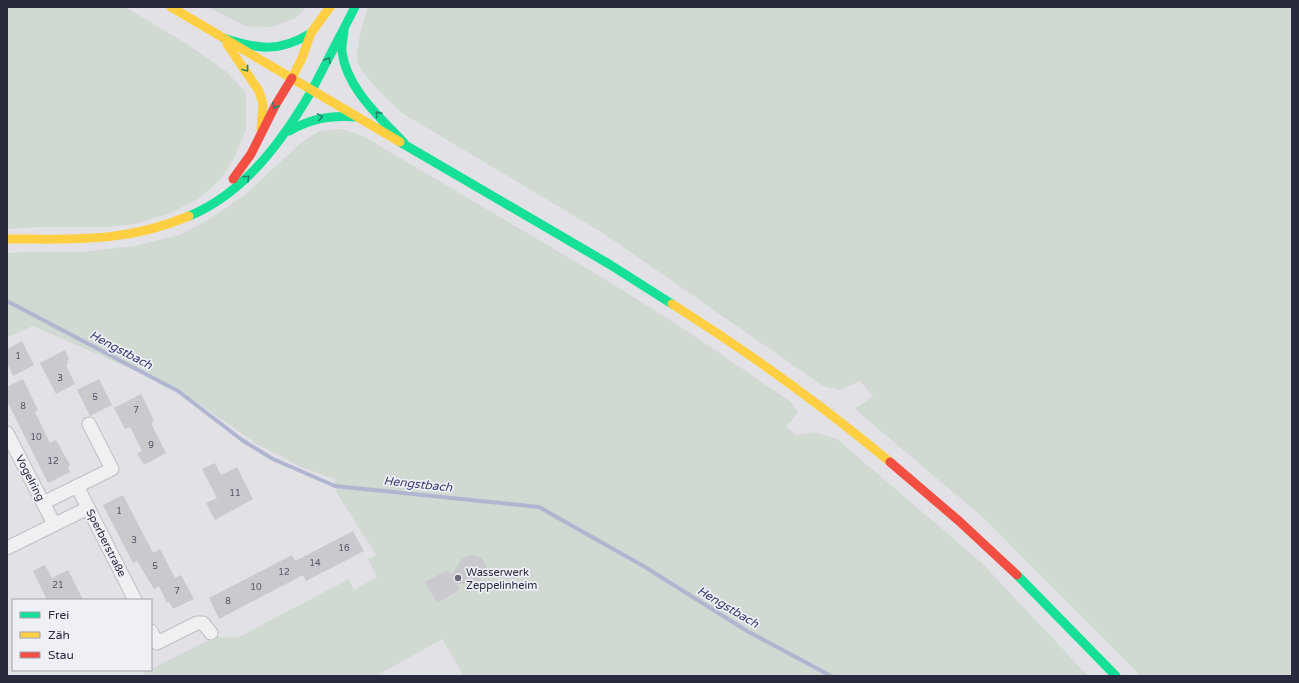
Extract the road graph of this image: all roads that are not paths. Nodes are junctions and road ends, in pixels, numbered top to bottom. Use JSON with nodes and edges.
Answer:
{"nodes":[{"id":1,"x":170,"y":7,"type":"edge"},
{"id":2,"x":330,"y":7,"type":"edge"},
{"id":3,"x":355,"y":7,"type":"edge"},
{"id":4,"x":344,"y":30,"type":"junction"},
{"id":5,"x":311,"y":33,"type":"junction"},
{"id":6,"x":223,"y":38,"type":"junction"},
{"id":7,"x":292,"y":78,"type":"junction"},
{"id":8,"x":312,"y":90,"type":"junction"},
{"id":9,"x":358,"y":117,"type":"junction"},
{"id":10,"x":285,"y":133,"type":"junction"},
{"id":11,"x":260,"y":135,"type":"junction"},
{"id":12,"x":404,"y":143,"type":"junction"},
{"id":13,"x":204,"y":208,"type":"junction"},
{"id":14,"x":7,"y":239,"type":"edge"},
{"id":15,"x":89,"y":424,"type":"dead end"},
{"id":16,"x":7,"y":433,"type":"edge"},
{"id":17,"x":77,"y":486,"type":"junction"},
{"id":18,"x":43,"y":503,"type":"junction"},
{"id":19,"x":88,"y":508,"type":"junction"},
{"id":20,"x":54,"y":524,"type":"junction"},
{"id":21,"x":7,"y":548,"type":"edge"},
{"id":22,"x":134,"y":599,"type":"edge"},
{"id":23,"x":152,"y":633,"type":"edge"},
{"id":24,"x":211,"y":633,"type":"dead end"},
{"id":25,"x":1116,"y":676,"type":"edge"}],
"edges":[{"from":1,"to":6,"type":"main road"},
{"from":2,"to":5,"type":"main road"},
{"from":3,"to":4,"type":"main road"},
{"from":8,"to":4,"type":"main road","one_way":true},
{"from":12,"to":4,"type":"main road","one_way":true},
{"from":5,"to":6,"type":"main road"},
{"from":5,"to":7,"type":"main road"},
{"from":6,"to":7,"type":"main road"},
{"from":6,"to":11,"type":"main road","one_way":true},
{"from":7,"to":8,"type":"main road"},
{"from":7,"to":11,"type":"main road","one_way":true},
{"from":8,"to":9,"type":"main road"},
{"from":8,"to":10,"type":"main road"},
{"from":10,"to":9,"type":"main road","one_way":true},
{"from":9,"to":12,"type":"main road"},
{"from":13,"to":10,"type":"main road","one_way":true},
{"from":11,"to":13,"type":"main road"},
{"from":12,"to":25,"type":"main road"},
{"from":13,"to":14,"type":"main road"},
{"from":15,"to":17,"type":"street"},
{"from":16,"to":18,"type":"street","name":"Vogelring"},
{"from":17,"to":18,"type":"street"},
{"from":17,"to":19,"type":"street","name":"Sperberstraße"},
{"from":18,"to":20,"type":"street","name":"Vogelring"},
{"from":19,"to":20,"type":"street"},
{"from":19,"to":22,"type":"street","name":"Sperberstraße"},
{"from":20,"to":21,"type":"street"},
{"from":23,"to":24,"type":"street"}]}
